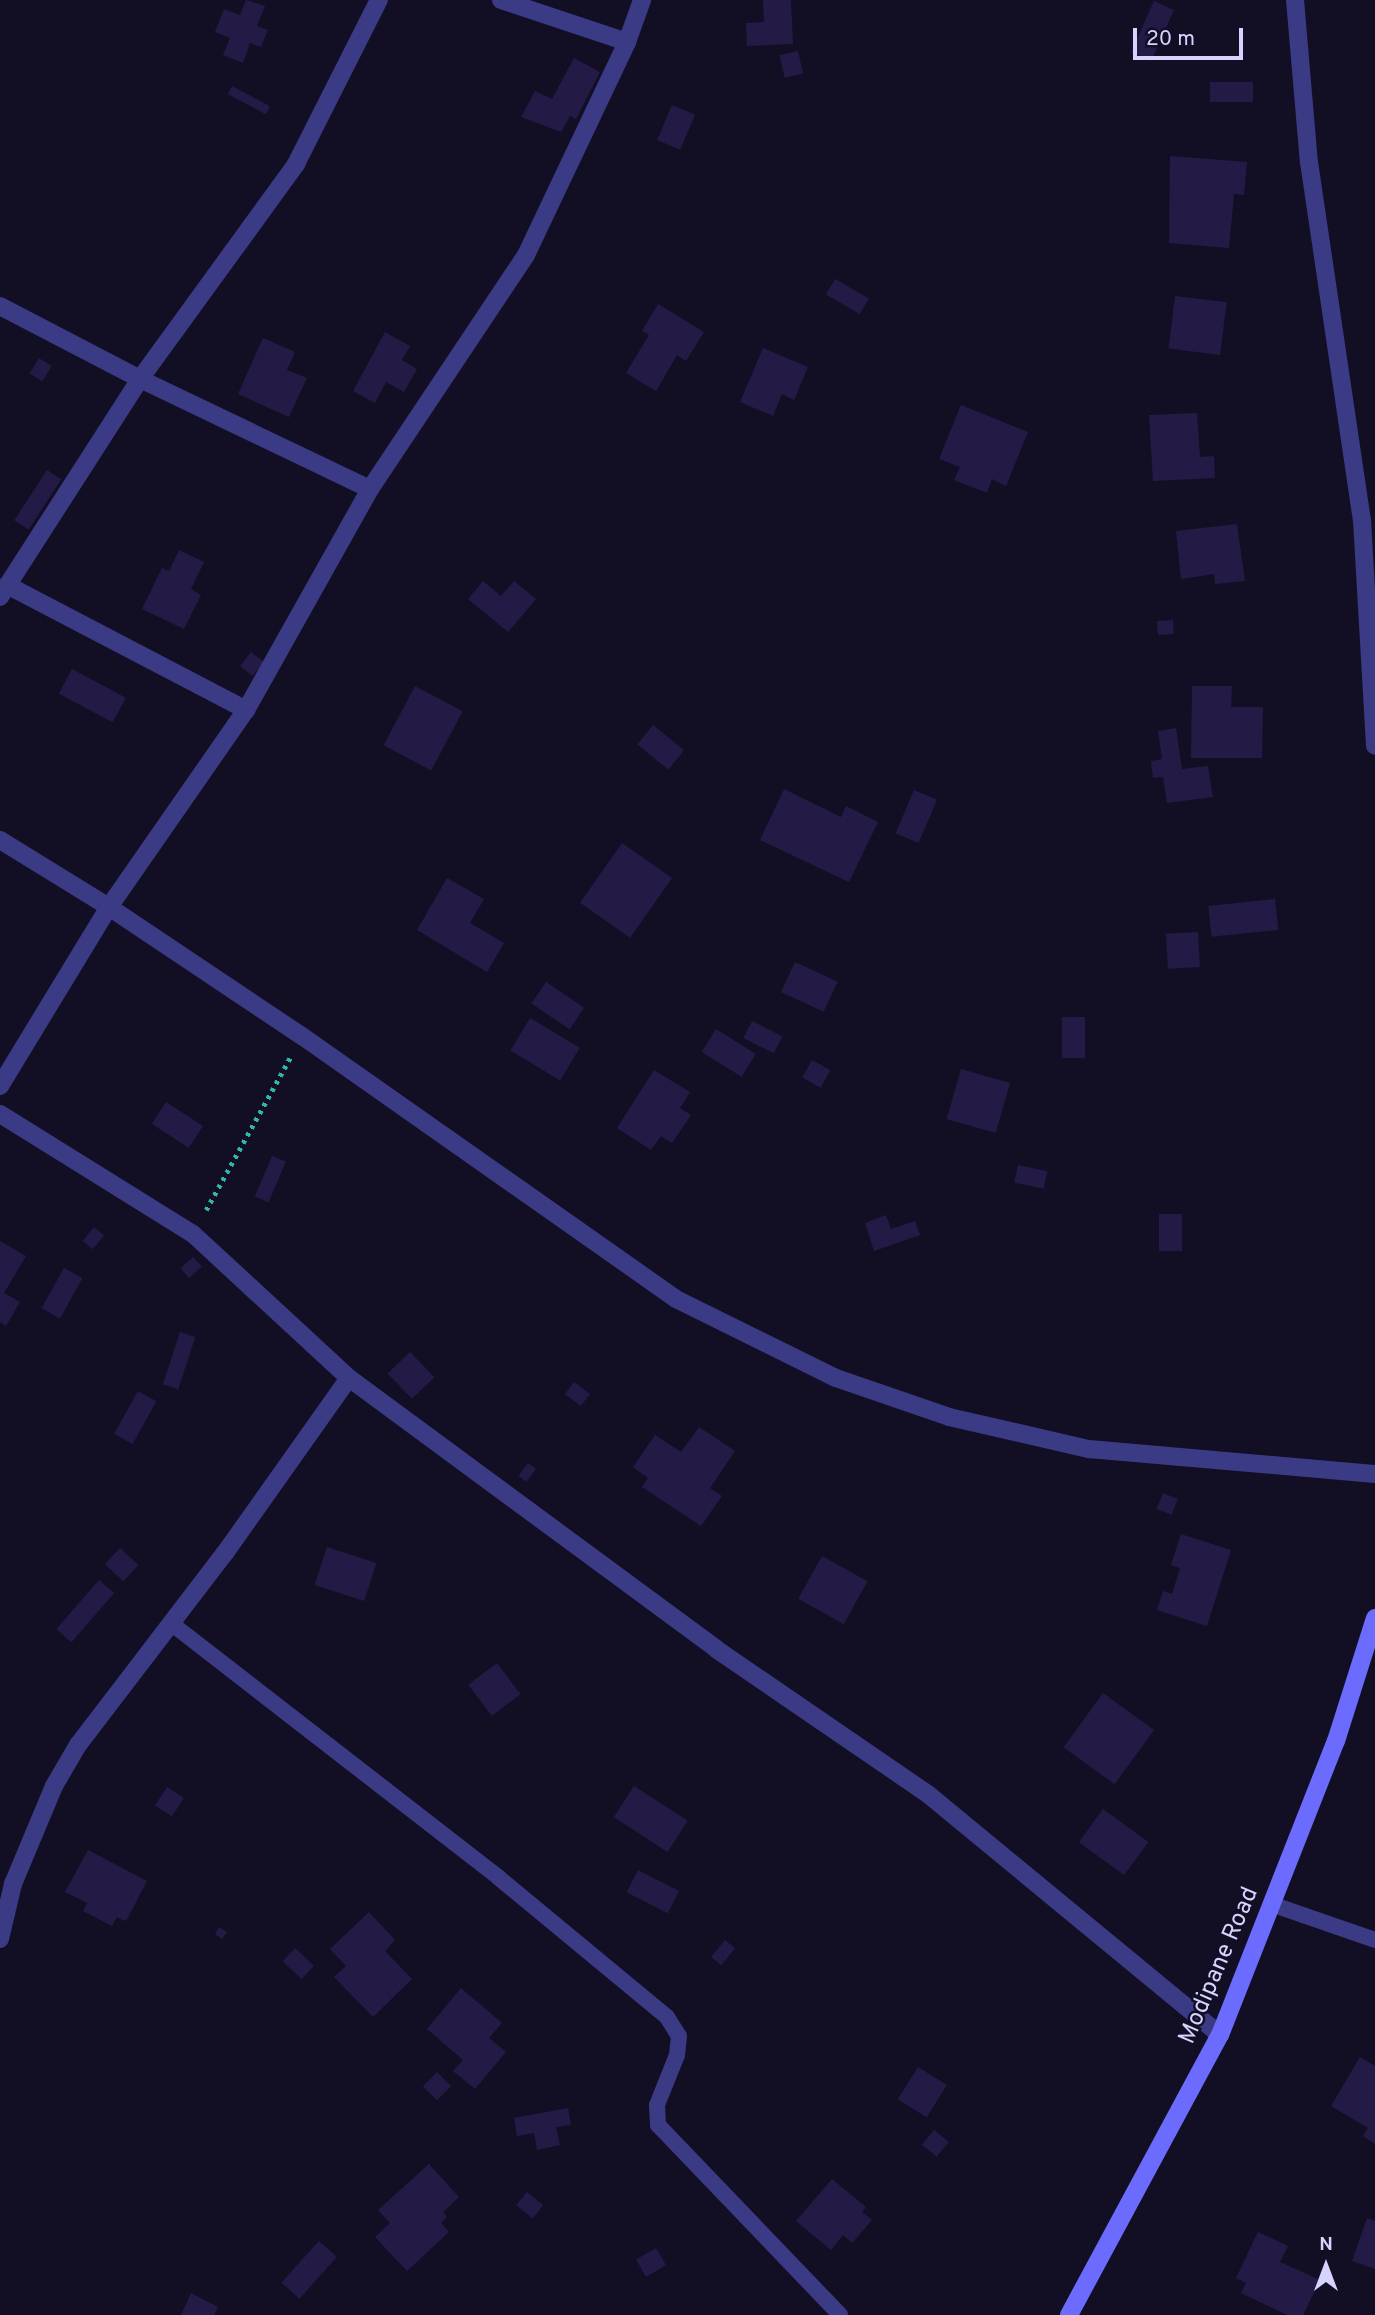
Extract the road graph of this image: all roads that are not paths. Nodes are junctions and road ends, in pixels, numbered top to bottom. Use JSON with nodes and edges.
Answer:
{"nodes":[{"id":1,"x":379,"y":0,"type":"edge"},
{"id":2,"x":501,"y":0,"type":"edge"},
{"id":3,"x":642,"y":0,"type":"edge"},
{"id":4,"x":1295,"y":0,"type":"edge"},
{"id":5,"x":627,"y":43,"type":"junction"},
{"id":6,"x":0,"y":306,"type":"edge"},
{"id":7,"x":140,"y":379,"type":"junction"},
{"id":8,"x":370,"y":489,"type":"junction"},
{"id":9,"x":4,"y":591,"type":"edge"},
{"id":10,"x":246,"y":710,"type":"junction"},
{"id":11,"x":1375,"y":746,"type":"edge"},
{"id":12,"x":0,"y":841,"type":"edge"},
{"id":13,"x":110,"y":907,"type":"junction"},
{"id":14,"x":0,"y":1086,"type":"edge"},
{"id":15,"x":0,"y":1114,"type":"edge"},
{"id":16,"x":349,"y":1378,"type":"junction"},
{"id":17,"x":1374,"y":1471,"type":"edge"},
{"id":18,"x":1375,"y":1618,"type":"edge"},
{"id":19,"x":172,"y":1624,"type":"junction"},
{"id":20,"x":1274,"y":1905,"type":"junction"},
{"id":21,"x":0,"y":1939,"type":"edge"},
{"id":22,"x":1375,"y":1940,"type":"edge"},
{"id":23,"x":1220,"y":2035,"type":"junction"},
{"id":24,"x":840,"y":2315,"type":"edge"},
{"id":25,"x":1069,"y":2315,"type":"edge"}],
"edges":[{"from":1,"to":7,"type":"street"},
{"from":2,"to":5,"type":"street"},
{"from":3,"to":5,"type":"street"},
{"from":4,"to":11,"type":"street"},
{"from":5,"to":8,"type":"street"},
{"from":6,"to":7,"type":"street"},
{"from":7,"to":8,"type":"street"},
{"from":7,"to":9,"type":"street"},
{"from":8,"to":10,"type":"street"},
{"from":9,"to":10,"type":"street"},
{"from":10,"to":13,"type":"street"},
{"from":12,"to":13,"type":"street"},
{"from":13,"to":14,"type":"street"},
{"from":13,"to":17,"type":"street"},
{"from":15,"to":16,"type":"street"},
{"from":16,"to":19,"type":"street"},
{"from":16,"to":23,"type":"street"},
{"from":18,"to":20,"type":"main road","name":"Modipane Road"},
{"from":19,"to":21,"type":"street"},
{"from":19,"to":24,"type":"lane"},
{"from":20,"to":22,"type":"lane"},
{"from":20,"to":23,"type":"main road","name":"Modipane Road"},
{"from":23,"to":25,"type":"main road","name":"Modipane Road"}]}
